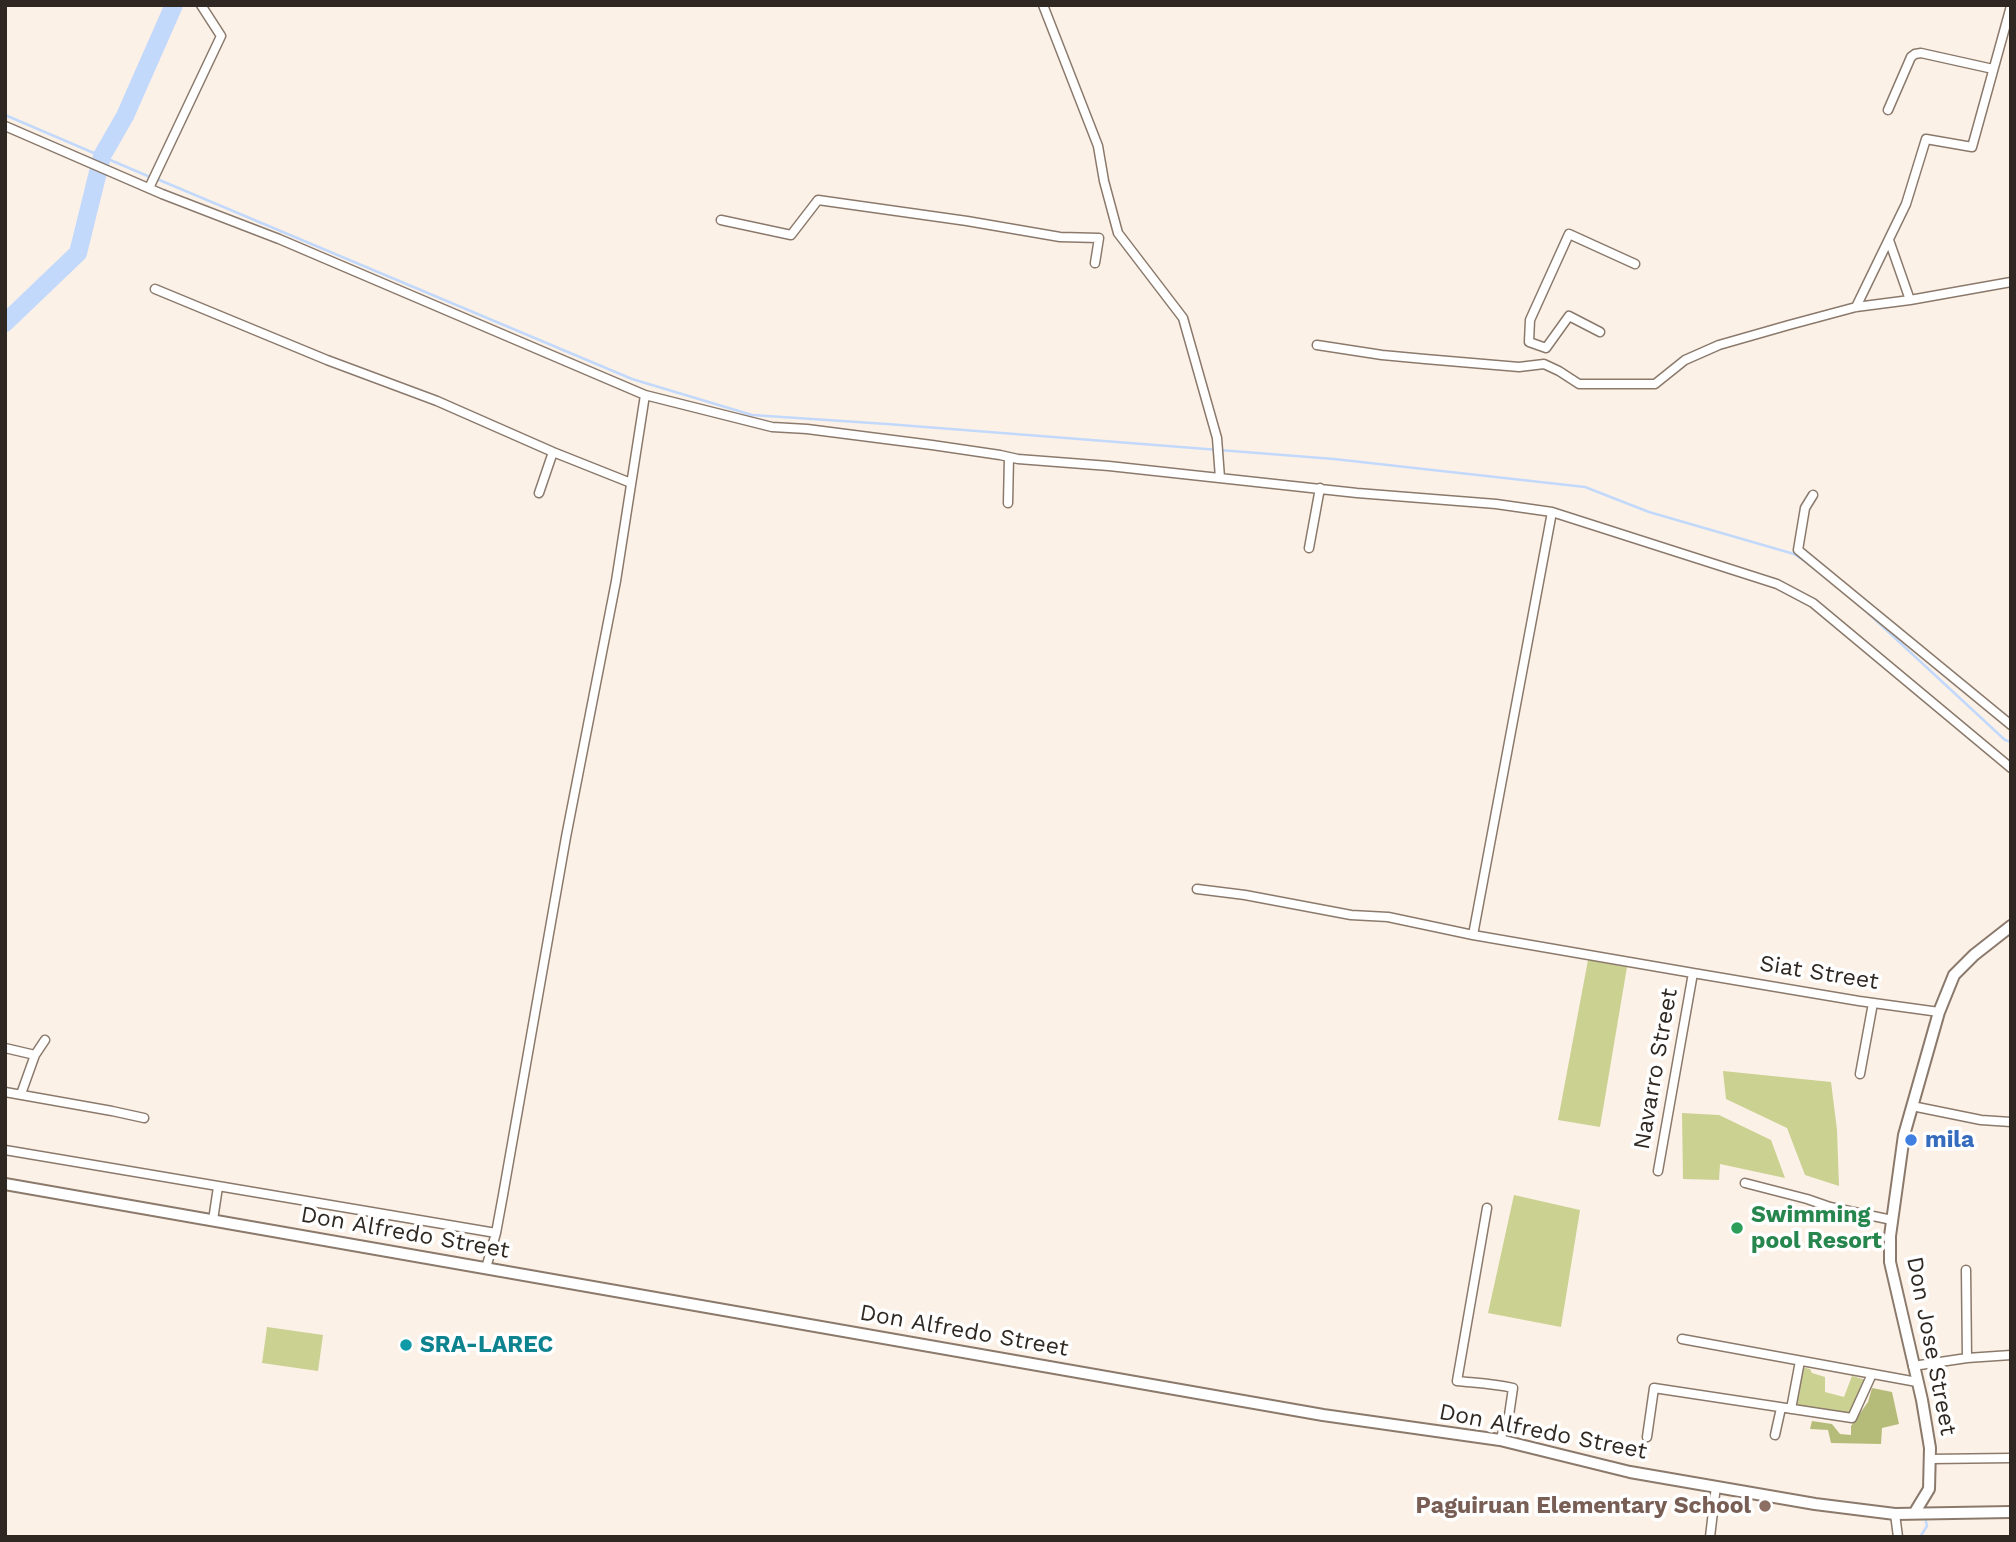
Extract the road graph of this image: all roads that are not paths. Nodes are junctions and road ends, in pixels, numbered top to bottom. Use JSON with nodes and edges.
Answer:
{"nodes":[{"id":1,"x":201,"y":5,"type":"edge"},
{"id":2,"x":1043,"y":5,"type":"edge"},
{"id":3,"x":2011,"y":6,"type":"edge"},
{"id":4,"x":1993,"y":69,"type":"junction"},
{"id":5,"x":1888,"y":110,"type":"dead end"},
{"id":6,"x":5,"y":126,"type":"edge"},
{"id":7,"x":150,"y":185,"type":"junction"},
{"id":8,"x":721,"y":220,"type":"dead end"},
{"id":9,"x":1889,"y":240,"type":"junction"},
{"id":10,"x":1095,"y":263,"type":"dead end"},
{"id":11,"x":1635,"y":264,"type":"dead end"},
{"id":12,"x":2011,"y":282,"type":"edge"},
{"id":13,"x":155,"y":289,"type":"dead end"},
{"id":14,"x":1910,"y":300,"type":"junction"},
{"id":15,"x":1856,"y":307,"type":"junction"},
{"id":16,"x":1601,"y":332,"type":"dead end"},
{"id":17,"x":1317,"y":345,"type":"dead end"},
{"id":18,"x":645,"y":395,"type":"junction"},
{"id":19,"x":553,"y":452,"type":"junction"},
{"id":20,"x":1009,"y":457,"type":"junction"},
{"id":21,"x":1219,"y":474,"type":"junction"},
{"id":22,"x":631,"y":483,"type":"junction"},
{"id":23,"x":1320,"y":488,"type":"junction"},
{"id":24,"x":539,"y":493,"type":"dead end"},
{"id":25,"x":1813,"y":495,"type":"dead end"},
{"id":26,"x":1008,"y":503,"type":"dead end"},
{"id":27,"x":1552,"y":512,"type":"junction"},
{"id":28,"x":1309,"y":548,"type":"dead end"},
{"id":29,"x":2011,"y":725,"type":"edge"},
{"id":30,"x":2011,"y":768,"type":"edge"},
{"id":31,"x":1197,"y":889,"type":"dead end"},
{"id":32,"x":2011,"y":926,"type":"edge"},
{"id":33,"x":1473,"y":935,"type":"junction"},
{"id":34,"x":1693,"y":973,"type":"junction"},
{"id":35,"x":1873,"y":1003,"type":"junction"},
{"id":36,"x":1938,"y":1012,"type":"junction"},
{"id":37,"x":45,"y":1040,"type":"dead end"},
{"id":38,"x":5,"y":1048,"type":"edge"},
{"id":39,"x":35,"y":1055,"type":"junction"},
{"id":40,"x":1860,"y":1074,"type":"dead end"},
{"id":41,"x":5,"y":1092,"type":"edge"},
{"id":42,"x":21,"y":1094,"type":"junction"},
{"id":43,"x":1912,"y":1106,"type":"junction"},
{"id":44,"x":144,"y":1118,"type":"dead end"},
{"id":45,"x":2011,"y":1122,"type":"edge"},
{"id":46,"x":5,"y":1150,"type":"edge"},
{"id":47,"x":1658,"y":1171,"type":"dead end"},
{"id":48,"x":1745,"y":1183,"type":"dead end"},
{"id":49,"x":5,"y":1184,"type":"edge"},
{"id":50,"x":218,"y":1187,"type":"junction"},
{"id":51,"x":1487,"y":1208,"type":"dead end"},
{"id":52,"x":213,"y":1220,"type":"junction"},
{"id":53,"x":1892,"y":1220,"type":"junction"},
{"id":54,"x":496,"y":1233,"type":"junction"},
{"id":55,"x":486,"y":1268,"type":"junction"},
{"id":56,"x":1966,"y":1270,"type":"dead end"},
{"id":57,"x":1682,"y":1339,"type":"dead end"},
{"id":58,"x":2011,"y":1355,"type":"edge"},
{"id":59,"x":1967,"y":1358,"type":"junction"},
{"id":60,"x":1800,"y":1360,"type":"junction"},
{"id":61,"x":1913,"y":1366,"type":"junction"},
{"id":62,"x":1872,"y":1374,"type":"junction"},
{"id":63,"x":1917,"y":1382,"type":"junction"},
{"id":64,"x":1786,"y":1408,"type":"junction"},
{"id":65,"x":1774,"y":1435,"type":"dead end"},
{"id":66,"x":1647,"y":1437,"type":"dead end"},
{"id":67,"x":1500,"y":1440,"type":"junction"},
{"id":68,"x":2011,"y":1458,"type":"edge"},
{"id":69,"x":1930,"y":1459,"type":"junction"},
{"id":70,"x":1716,"y":1486,"type":"junction"},
{"id":71,"x":1915,"y":1512,"type":"junction"},
{"id":72,"x":2011,"y":1512,"type":"edge"},
{"id":73,"x":1895,"y":1514,"type":"junction"},
{"id":74,"x":1710,"y":1537,"type":"edge"},
{"id":75,"x":1898,"y":1537,"type":"edge"}],
"edges":[{"from":1,"to":7,"type":"street"},
{"from":2,"to":21,"type":"street"},
{"from":3,"to":4,"type":"street"},
{"from":4,"to":5,"type":"street"},
{"from":4,"to":9,"type":"street"},
{"from":6,"to":7,"type":"street"},
{"from":7,"to":18,"type":"street"},
{"from":8,"to":10,"type":"street"},
{"from":9,"to":14,"type":"street"},
{"from":9,"to":15,"type":"street"},
{"from":11,"to":16,"type":"street"},
{"from":12,"to":14,"type":"street"},
{"from":13,"to":19,"type":"street"},
{"from":14,"to":15,"type":"street"},
{"from":15,"to":17,"type":"street"},
{"from":18,"to":20,"type":"street"},
{"from":18,"to":22,"type":"street"},
{"from":19,"to":22,"type":"street"},
{"from":19,"to":24,"type":"street"},
{"from":20,"to":21,"type":"street"},
{"from":20,"to":26,"type":"street"},
{"from":21,"to":23,"type":"street"},
{"from":22,"to":54,"type":"street"},
{"from":23,"to":27,"type":"street"},
{"from":23,"to":28,"type":"street"},
{"from":25,"to":29,"type":"street"},
{"from":27,"to":30,"type":"street"},
{"from":27,"to":33,"type":"street"},
{"from":31,"to":33,"type":"street","name":"Siat Street"},
{"from":32,"to":36,"type":"street","name":"Don Jose Street"},
{"from":33,"to":34,"type":"street","name":"Siat Street"},
{"from":34,"to":35,"type":"street","name":"Siat Street"},
{"from":34,"to":47,"type":"street","name":"Navarro Street"},
{"from":35,"to":36,"type":"street","name":"Siat Street"},
{"from":35,"to":40,"type":"street"},
{"from":36,"to":43,"type":"street","name":"Don Jose Street"},
{"from":37,"to":39,"type":"street"},
{"from":38,"to":39,"type":"street"},
{"from":39,"to":42,"type":"street"},
{"from":41,"to":42,"type":"street"},
{"from":42,"to":44,"type":"street"},
{"from":43,"to":45,"type":"street"},
{"from":43,"to":53,"type":"street","name":"Don Jose Street"},
{"from":46,"to":50,"type":"street"},
{"from":48,"to":53,"type":"street"},
{"from":49,"to":52,"type":"street","name":"Don Alfredo Street"},
{"from":50,"to":52,"type":"street"},
{"from":50,"to":54,"type":"street"},
{"from":51,"to":67,"type":"street"},
{"from":52,"to":55,"type":"street","name":"Don Alfredo Street"},
{"from":53,"to":61,"type":"street","name":"Don Jose Street"},
{"from":54,"to":55,"type":"street"},
{"from":55,"to":67,"type":"street","name":"Don Alfredo Street"},
{"from":56,"to":59,"type":"street"},
{"from":57,"to":60,"type":"street"},
{"from":58,"to":59,"type":"street"},
{"from":59,"to":61,"type":"street"},
{"from":60,"to":62,"type":"street"},
{"from":60,"to":64,"type":"street"},
{"from":61,"to":63,"type":"street","name":"Don Jose Street"},
{"from":62,"to":63,"type":"street"},
{"from":62,"to":64,"type":"street"},
{"from":63,"to":69,"type":"street","name":"Don Jose Street"},
{"from":64,"to":65,"type":"street"},
{"from":64,"to":66,"type":"street"},
{"from":67,"to":70,"type":"street","name":"Don Alfredo Street"},
{"from":68,"to":69,"type":"street"},
{"from":69,"to":71,"type":"street","name":"Don Jose Street"},
{"from":70,"to":73,"type":"street","name":"Don Alfredo Street"},
{"from":70,"to":74,"type":"street"},
{"from":71,"to":72,"type":"street","name":"Don Alfredo Street"},
{"from":71,"to":73,"type":"street","name":"Don Alfredo Street"},
{"from":73,"to":75,"type":"street"}]}
